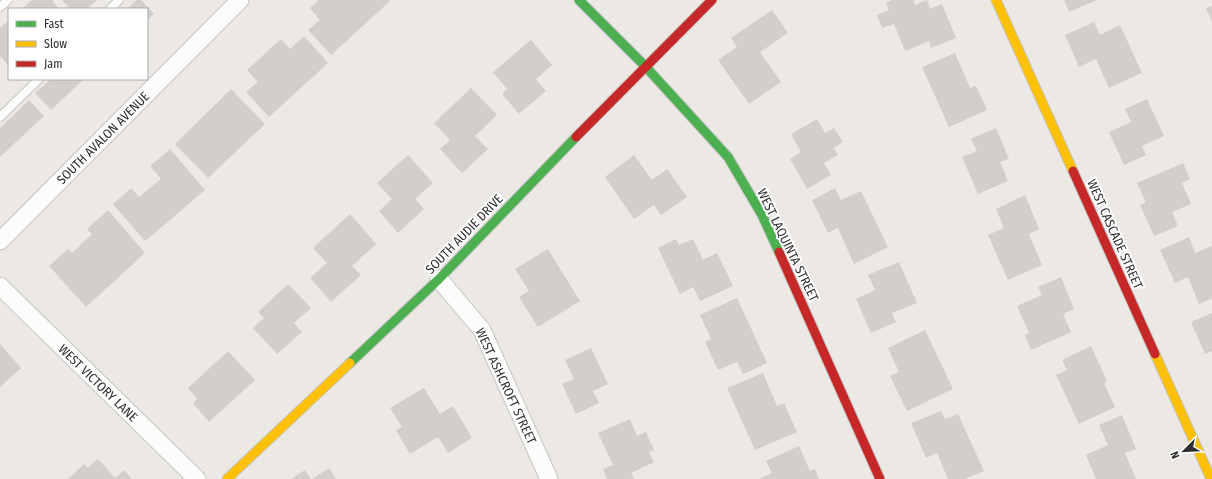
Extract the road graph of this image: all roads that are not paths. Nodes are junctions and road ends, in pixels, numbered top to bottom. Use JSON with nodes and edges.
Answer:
{"nodes":[{"id":1,"x":8,"y":0,"type":"edge"},
{"id":2,"x":119,"y":0,"type":"edge"},
{"id":3,"x":240,"y":0,"type":"edge"},
{"id":4,"x":579,"y":0,"type":"edge"},
{"id":5,"x":712,"y":0,"type":"edge"},
{"id":6,"x":996,"y":0,"type":"edge"},
{"id":7,"x":0,"y":7,"type":"edge"},
{"id":8,"x":111,"y":8,"type":"edge"},
{"id":9,"x":645,"y":66,"type":"junction"},
{"id":10,"x":38,"y":80,"type":"edge"},
{"id":11,"x":0,"y":117,"type":"edge"},
{"id":12,"x":0,"y":241,"type":"edge"},
{"id":13,"x":439,"y":279,"type":"junction"},
{"id":14,"x":0,"y":286,"type":"edge"},
{"id":15,"x":197,"y":479,"type":"edge"},
{"id":16,"x":227,"y":479,"type":"edge"},
{"id":17,"x":549,"y":479,"type":"edge"},
{"id":18,"x":880,"y":479,"type":"edge"},
{"id":19,"x":1211,"y":479,"type":"edge"}],
"edges":[{"from":1,"to":7,"type":"lane"},
{"from":2,"to":8,"type":"lane"},
{"from":3,"to":12,"type":"street","name":"SOUTH AVALON AVENUE"},
{"from":4,"to":9,"type":"street","name":"WEST LAQUINTA STREET"},
{"from":5,"to":9,"type":"street","name":"SOUTH AUDIE DRIVE"},
{"from":6,"to":19,"type":"street","name":"WEST CASCADE STREET"},
{"from":9,"to":13,"type":"street","name":"SOUTH AUDIE DRIVE"},
{"from":9,"to":18,"type":"street","name":"WEST LAQUINTA STREET"},
{"from":10,"to":11,"type":"lane"},
{"from":13,"to":16,"type":"street","name":"SOUTH AUDIE DRIVE"},
{"from":13,"to":17,"type":"street","name":"WEST ASHCROFT STREET"},
{"from":14,"to":15,"type":"street","name":"WEST VICTORY LANE"}]}
